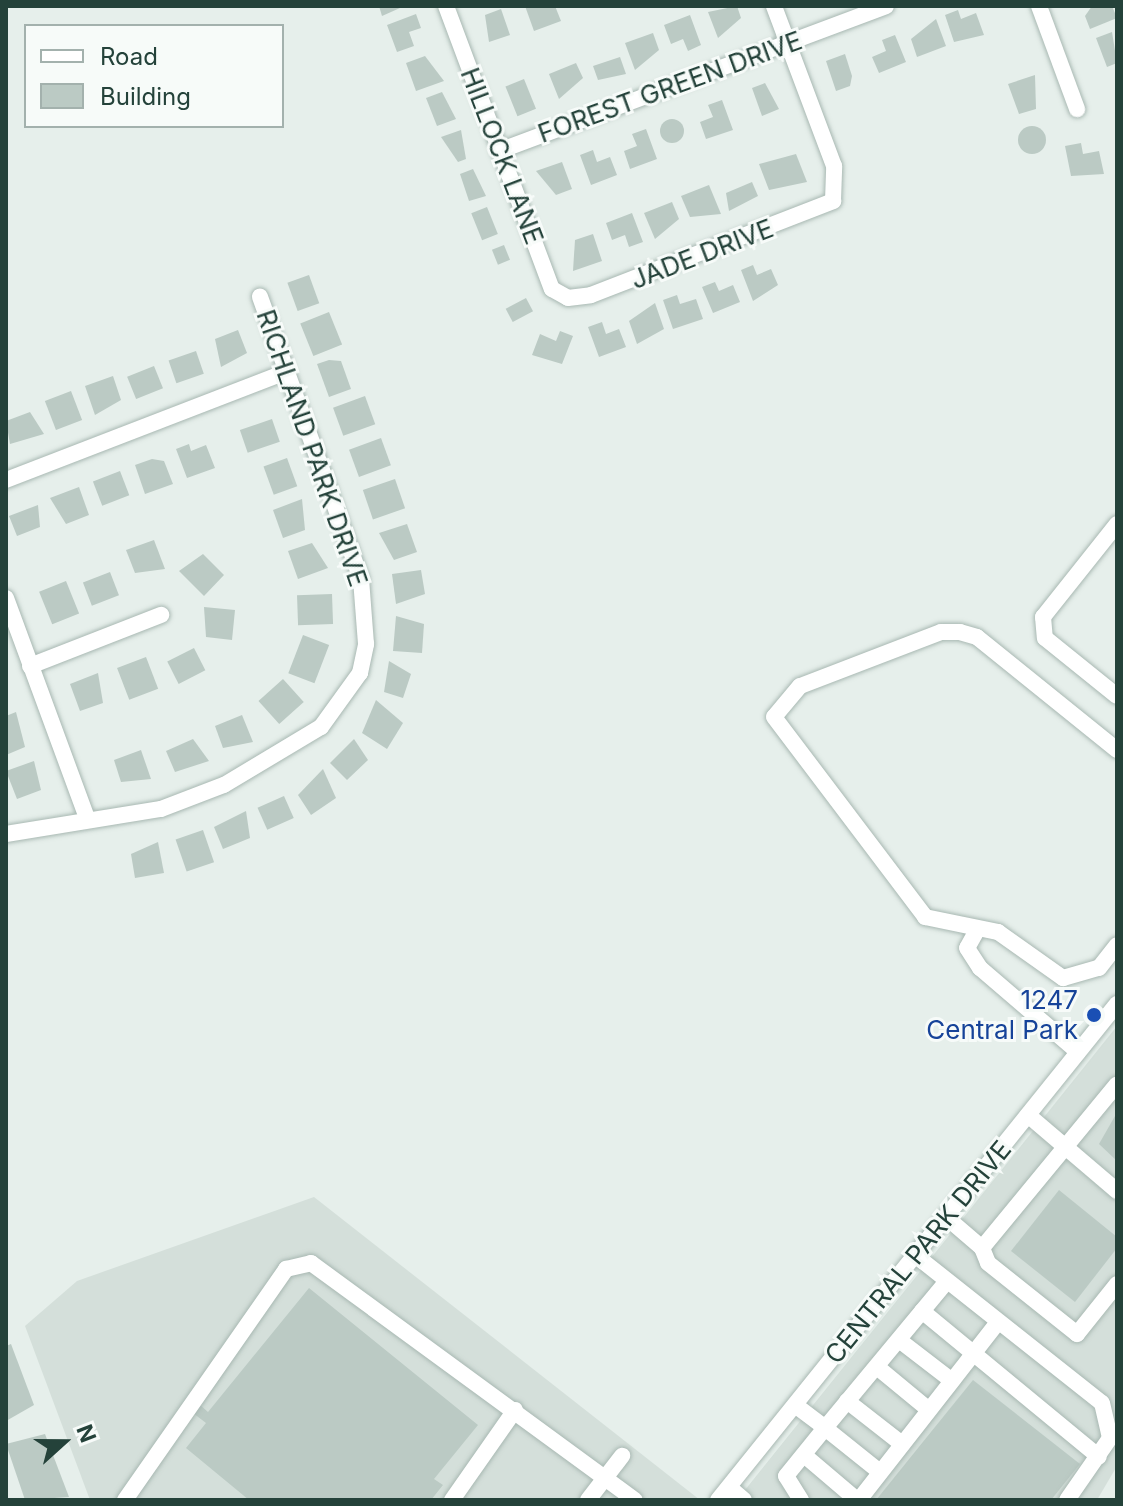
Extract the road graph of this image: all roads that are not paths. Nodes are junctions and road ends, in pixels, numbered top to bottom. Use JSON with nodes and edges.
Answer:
{"nodes":[{"id":1,"x":446,"y":6,"type":"edge"},
{"id":2,"x":774,"y":6,"type":"edge"},
{"id":3,"x":886,"y":6,"type":"edge"},
{"id":4,"x":1039,"y":6,"type":"edge"},
{"id":5,"x":789,"y":44,"type":"junction"},
{"id":6,"x":1077,"y":109,"type":"dead end"},
{"id":7,"x":499,"y":151,"type":"junction"},
{"id":8,"x":260,"y":297,"type":"dead end"},
{"id":9,"x":568,"y":298,"type":"joint"},
{"id":10,"x":286,"y":372,"type":"junction"},
{"id":11,"x":6,"y":480,"type":"edge"},
{"id":12,"x":1117,"y":524,"type":"edge"},
{"id":13,"x":6,"y":598,"type":"edge"},
{"id":14,"x":161,"y":615,"type":"dead end"},
{"id":15,"x":30,"y":666,"type":"junction"},
{"id":16,"x":1117,"y":696,"type":"edge"},
{"id":17,"x":1117,"y":750,"type":"edge"},
{"id":18,"x":87,"y":818,"type":"junction"},
{"id":19,"x":6,"y":834,"type":"edge"},
{"id":20,"x":976,"y":932,"type":"junction"},
{"id":21,"x":1117,"y":945,"type":"edge"},
{"id":22,"x":1117,"y":1004,"type":"edge"},
{"id":23,"x":1078,"y":1052,"type":"junction"},
{"id":24,"x":1117,"y":1084,"type":"edge"},
{"id":25,"x":1028,"y":1115,"type":"junction"},
{"id":26,"x":1065,"y":1147,"type":"junction"},
{"id":27,"x":1117,"y":1191,"type":"edge"},
{"id":28,"x":946,"y":1217,"type":"junction"},
{"id":29,"x":982,"y":1248,"type":"junction"},
{"id":30,"x":915,"y":1255,"type":"junction"},
{"id":31,"x":947,"y":1281,"type":"junction"},
{"id":32,"x":1117,"y":1284,"type":"edge"},
{"id":33,"x":922,"y":1311,"type":"junction"},
{"id":34,"x":998,"y":1322,"type":"junction"},
{"id":35,"x":899,"y":1340,"type":"junction"},
{"id":36,"x":973,"y":1353,"type":"junction"},
{"id":37,"x":877,"y":1367,"type":"junction"},
{"id":38,"x":951,"y":1380,"type":"junction"},
{"id":39,"x":847,"y":1401,"type":"junction"},
{"id":40,"x":795,"y":1405,"type":"junction"},
{"id":41,"x":515,"y":1410,"type":"junction"},
{"id":42,"x":929,"y":1410,"type":"junction"},
{"id":43,"x":825,"y":1428,"type":"junction"},
{"id":44,"x":902,"y":1444,"type":"junction"},
{"id":45,"x":804,"y":1455,"type":"junction"},
{"id":46,"x":622,"y":1456,"type":"dead end"},
{"id":47,"x":1099,"y":1457,"type":"junction"},
{"id":48,"x":880,"y":1472,"type":"junction"},
{"id":49,"x":604,"y":1477,"type":"junction"},
{"id":50,"x":724,"y":1494,"type":"edge"},
{"id":51,"x":125,"y":1500,"type":"edge"},
{"id":52,"x":452,"y":1500,"type":"edge"},
{"id":53,"x":588,"y":1500,"type":"edge"},
{"id":54,"x":635,"y":1500,"type":"edge"},
{"id":55,"x":744,"y":1500,"type":"edge"},
{"id":56,"x":801,"y":1500,"type":"edge"},
{"id":57,"x":858,"y":1500,"type":"edge"},
{"id":58,"x":1067,"y":1500,"type":"edge"}],
"edges":[{"from":1,"to":7,"type":"street","name":"HILLOCK LANE"},
{"from":2,"to":5,"type":"street"},
{"from":3,"to":5,"type":"street","name":"FOREST GREEN DRIVE"},
{"from":4,"to":6,"type":"street"},
{"from":5,"to":7,"type":"street","name":"FOREST GREEN DRIVE"},
{"from":5,"to":9,"type":"street","name":"JADE DRIVE"},
{"from":7,"to":9,"type":"street","name":"HILLOCK LANE"},
{"from":8,"to":10,"type":"street","name":"RICHLAND PARK DRIVE"},
{"from":10,"to":11,"type":"street"},
{"from":10,"to":18,"type":"street","name":"RICHLAND PARK DRIVE"},
{"from":12,"to":16,"type":"street"},
{"from":13,"to":15,"type":"street"},
{"from":14,"to":15,"type":"street"},
{"from":15,"to":18,"type":"street"},
{"from":17,"to":20,"type":"street"},
{"from":18,"to":19,"type":"street","name":"RICHLAND PARK DRIVE"},
{"from":20,"to":21,"type":"street"},
{"from":20,"to":23,"type":"street"},
{"from":22,"to":23,"type":"street","name":"CENTRAL PARK DRIVE"},
{"from":23,"to":25,"type":"street","name":"CENTRAL PARK DRIVE"},
{"from":24,"to":26,"type":"street"},
{"from":25,"to":26,"type":"street"},
{"from":25,"to":28,"type":"street","name":"CENTRAL PARK DRIVE"},
{"from":26,"to":27,"type":"street"},
{"from":26,"to":29,"type":"street"},
{"from":28,"to":29,"type":"street"},
{"from":28,"to":30,"type":"street","name":"CENTRAL PARK DRIVE"},
{"from":29,"to":32,"type":"street"},
{"from":30,"to":31,"type":"street"},
{"from":30,"to":40,"type":"street","name":"CENTRAL PARK DRIVE"},
{"from":31,"to":33,"type":"street"},
{"from":31,"to":34,"type":"street"},
{"from":33,"to":35,"type":"street"},
{"from":33,"to":36,"type":"street"},
{"from":34,"to":36,"type":"street"},
{"from":34,"to":47,"type":"street"},
{"from":35,"to":37,"type":"street"},
{"from":35,"to":38,"type":"street"},
{"from":36,"to":38,"type":"street"},
{"from":36,"to":47,"type":"street"},
{"from":37,"to":39,"type":"street"},
{"from":37,"to":42,"type":"street"},
{"from":38,"to":42,"type":"street"},
{"from":39,"to":43,"type":"street"},
{"from":39,"to":44,"type":"street"},
{"from":40,"to":43,"type":"street"},
{"from":40,"to":50,"type":"street","name":"CENTRAL PARK DRIVE"},
{"from":41,"to":49,"type":"street"},
{"from":41,"to":51,"type":"street"},
{"from":41,"to":52,"type":"street"},
{"from":42,"to":44,"type":"street"},
{"from":43,"to":45,"type":"street"},
{"from":43,"to":48,"type":"street"},
{"from":44,"to":48,"type":"street"},
{"from":45,"to":56,"type":"street"},
{"from":45,"to":57,"type":"street"},
{"from":46,"to":49,"type":"street"},
{"from":47,"to":58,"type":"street"},
{"from":48,"to":57,"type":"street"},
{"from":49,"to":53,"type":"street"},
{"from":49,"to":54,"type":"street"},
{"from":50,"to":55,"type":"street"}]}
